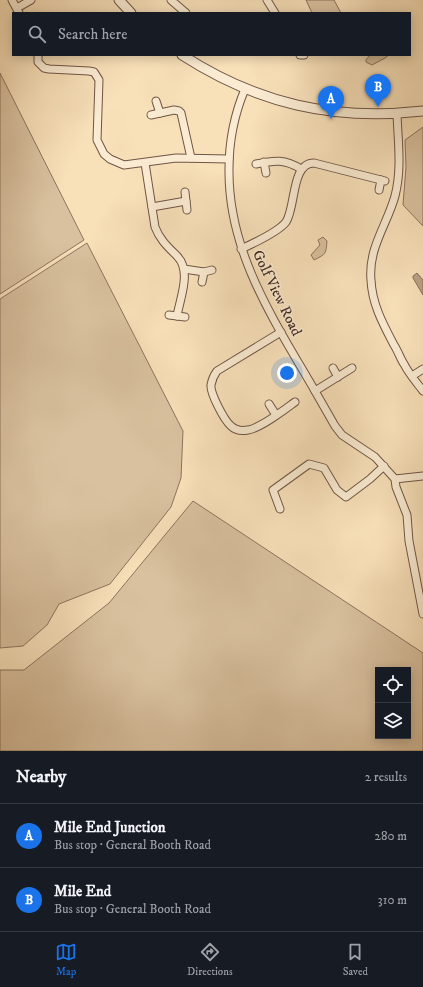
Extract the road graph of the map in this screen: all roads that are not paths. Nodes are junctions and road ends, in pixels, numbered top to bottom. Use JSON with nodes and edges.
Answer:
{"nodes":[{"id":1,"x":12,"y":0,"type":"edge"},
{"id":2,"x":31,"y":0,"type":"edge"},
{"id":3,"x":119,"y":0,"type":"edge"},
{"id":4,"x":171,"y":0,"type":"edge"},
{"id":5,"x":267,"y":0,"type":"edge"},
{"id":6,"x":18,"y":11,"type":"edge"},
{"id":7,"x":130,"y":12,"type":"edge"},
{"id":8,"x":185,"y":12,"type":"edge"},
{"id":9,"x":274,"y":12,"type":"edge"},
{"id":10,"x":38,"y":56,"type":"edge"},
{"id":11,"x":184,"y":56,"type":"edge"},
{"id":12,"x":245,"y":89,"type":"junction"},
{"id":13,"x":156,"y":101,"type":"dead end"},
{"id":14,"x":423,"y":112,"type":"edge"},
{"id":15,"x":160,"y":113,"type":"junction"},
{"id":16,"x":396,"y":114,"type":"junction"},
{"id":17,"x":151,"y":115,"type":"dead end"},
{"id":18,"x":191,"y":158,"type":"junction"},
{"id":19,"x":229,"y":159,"type":"junction"},
{"id":20,"x":264,"y":162,"type":"junction"},
{"id":21,"x":145,"y":163,"type":"junction"},
{"id":22,"x":256,"y":164,"type":"dead end"},
{"id":23,"x":301,"y":169,"type":"junction"},
{"id":24,"x":266,"y":173,"type":"dead end"},
{"id":25,"x":379,"y":190,"type":"dead end"},
{"id":26,"x":185,"y":192,"type":"dead end"},
{"id":27,"x":186,"y":200,"type":"junction"},
{"id":28,"x":152,"y":207,"type":"junction"},
{"id":29,"x":187,"y":210,"type":"dead end"},
{"id":30,"x":241,"y":249,"type":"junction"},
{"id":31,"x":184,"y":270,"type":"junction"},
{"id":32,"x":212,"y":270,"type":"dead end"},
{"id":33,"x":204,"y":272,"type":"junction"},
{"id":34,"x":202,"y":282,"type":"dead end"},
{"id":35,"x":169,"y":315,"type":"dead end"},
{"id":36,"x":177,"y":316,"type":"junction"},
{"id":37,"x":185,"y":316,"type":"dead end"},
{"id":38,"x":280,"y":332,"type":"junction"},
{"id":39,"x":333,"y":368,"type":"dead end"},
{"id":40,"x":352,"y":368,"type":"dead end"},
{"id":41,"x":423,"y":369,"type":"edge"},
{"id":42,"x":338,"y":376,"type":"junction"},
{"id":43,"x":412,"y":376,"type":"junction"},
{"id":44,"x":314,"y":391,"type":"junction"},
{"id":45,"x":423,"y":392,"type":"edge"},
{"id":46,"x":295,"y":402,"type":"dead end"},
{"id":47,"x":269,"y":404,"type":"dead end"},
{"id":48,"x":276,"y":415,"type":"junction"},
{"id":49,"x":384,"y":466,"type":"junction"},
{"id":50,"x":423,"y":476,"type":"edge"},
{"id":51,"x":395,"y":479,"type":"junction"},
{"id":52,"x":280,"y":509,"type":"dead end"},
{"id":53,"x":423,"y":614,"type":"edge"}],
"edges":[{"from":1,"to":6,"type":"street"},
{"from":2,"to":6,"type":"street"},
{"from":3,"to":7,"type":"street"},
{"from":4,"to":8,"type":"street"},
{"from":5,"to":9,"type":"street"},
{"from":10,"to":21,"type":"street"},
{"from":11,"to":12,"type":"street"},
{"from":12,"to":16,"type":"street"},
{"from":12,"to":19,"type":"street","name":"Golf View Road"},
{"from":13,"to":15,"type":"street"},
{"from":14,"to":16,"type":"street"},
{"from":15,"to":17,"type":"street"},
{"from":15,"to":18,"type":"street"},
{"from":16,"to":43,"type":"street"},
{"from":18,"to":19,"type":"street"},
{"from":18,"to":21,"type":"street"},
{"from":19,"to":30,"type":"street","name":"Golf View Road"},
{"from":20,"to":22,"type":"street"},
{"from":20,"to":23,"type":"street"},
{"from":20,"to":24,"type":"street"},
{"from":21,"to":28,"type":"street"},
{"from":23,"to":25,"type":"street"},
{"from":23,"to":30,"type":"street"},
{"from":26,"to":27,"type":"street"},
{"from":27,"to":28,"type":"street"},
{"from":27,"to":29,"type":"street"},
{"from":28,"to":31,"type":"street"},
{"from":30,"to":38,"type":"street","name":"Golf View Road"},
{"from":31,"to":33,"type":"street"},
{"from":31,"to":36,"type":"street"},
{"from":32,"to":33,"type":"street"},
{"from":33,"to":34,"type":"street"},
{"from":35,"to":36,"type":"street"},
{"from":36,"to":37,"type":"street"},
{"from":38,"to":44,"type":"street","name":"Golf View Road"},
{"from":38,"to":48,"type":"street"},
{"from":39,"to":42,"type":"street"},
{"from":40,"to":42,"type":"street"},
{"from":41,"to":43,"type":"street"},
{"from":42,"to":44,"type":"street"},
{"from":43,"to":45,"type":"street"},
{"from":44,"to":49,"type":"street","name":"Golf View Road"},
{"from":46,"to":48,"type":"street"},
{"from":47,"to":48,"type":"street"},
{"from":49,"to":51,"type":"street","name":"Golf View Road"},
{"from":49,"to":52,"type":"street"},
{"from":50,"to":51,"type":"street"},
{"from":51,"to":53,"type":"street"}]}
